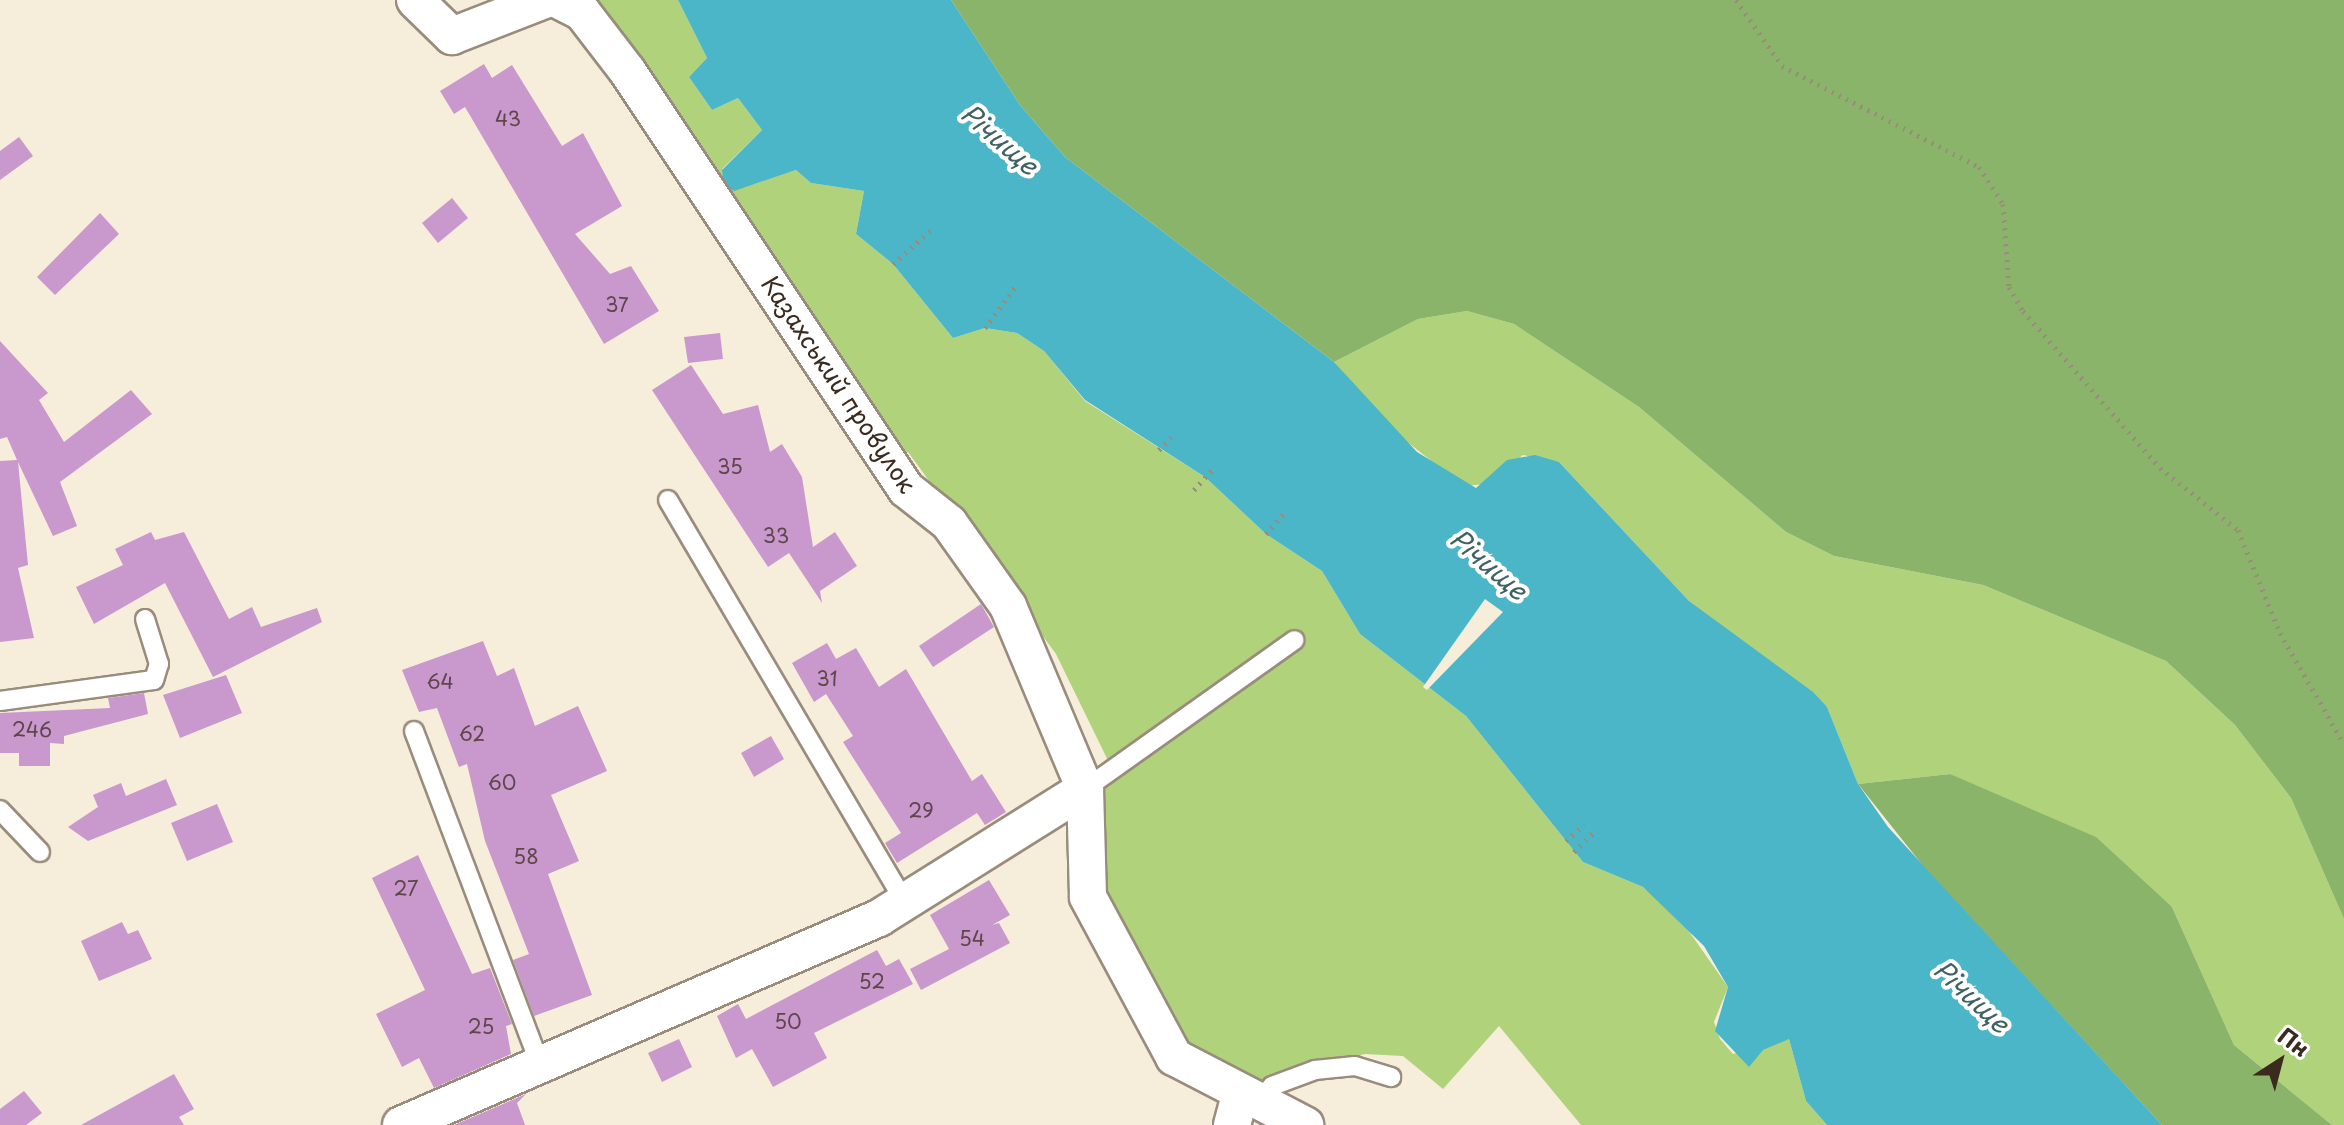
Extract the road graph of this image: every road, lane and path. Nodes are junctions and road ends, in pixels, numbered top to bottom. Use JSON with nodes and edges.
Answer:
{"nodes":[{"id":1,"x":415,"y":0,"type":"edge"},
{"id":2,"x":545,"y":0,"type":"edge"},
{"id":3,"x":558,"y":0,"type":"edge"},
{"id":4,"x":1736,"y":0,"type":"edge"},
{"id":5,"x":930,"y":231,"type":"dead end"},
{"id":6,"x":893,"y":264,"type":"dead end"},
{"id":7,"x":1015,"y":287,"type":"dead end"},
{"id":8,"x":985,"y":328,"type":"dead end"},
{"id":9,"x":1171,"y":437,"type":"dead end"},
{"id":10,"x":1159,"y":450,"type":"dead end"},
{"id":11,"x":1212,"y":470,"type":"dead end"},
{"id":12,"x":1194,"y":490,"type":"dead end"},
{"id":13,"x":668,"y":500,"type":"dead end"},
{"id":14,"x":1287,"y":510,"type":"dead end"},
{"id":15,"x":1266,"y":534,"type":"dead end"},
{"id":16,"x":145,"y":619,"type":"dead end"},
{"id":17,"x":1295,"y":640,"type":"dead end"},
{"id":18,"x":0,"y":701,"type":"edge"},
{"id":19,"x":414,"y":731,"type":"dead end"},
{"id":20,"x":2344,"y":744,"type":"edge"},
{"id":21,"x":1085,"y":789,"type":"junction"},
{"id":22,"x":0,"y":810,"type":"edge"},
{"id":23,"x":1585,"y":824,"type":"dead end"},
{"id":24,"x":1593,"y":833,"type":"dead end"},
{"id":25,"x":1566,"y":841,"type":"dead end"},
{"id":26,"x":40,"y":852,"type":"dead end"},
{"id":27,"x":1574,"y":852,"type":"dead end"},
{"id":28,"x":902,"y":897,"type":"junction"},
{"id":29,"x":538,"y":1060,"type":"junction"},
{"id":30,"x":1391,"y":1077,"type":"dead end"},
{"id":31,"x":1245,"y":1105,"type":"edge"},
{"id":32,"x":401,"y":1125,"type":"edge"},
{"id":33,"x":1305,"y":1125,"type":"edge"}],
"edges":[{"from":1,"to":2,"type":"street"},
{"from":3,"to":21,"type":"street","name":"Казахський провулок"},
{"from":4,"to":20,"type":"path"},
{"from":5,"to":6,"type":"path"},
{"from":7,"to":8,"type":"path"},
{"from":9,"to":10,"type":"path"},
{"from":11,"to":12,"type":"path"},
{"from":13,"to":28,"type":"lane"},
{"from":14,"to":15,"type":"path"},
{"from":16,"to":18,"type":"lane"},
{"from":17,"to":21,"type":"lane"},
{"from":19,"to":29,"type":"lane"},
{"from":21,"to":28,"type":"street"},
{"from":21,"to":31,"type":"street","name":"Казахський провулок"},
{"from":22,"to":26,"type":"lane"},
{"from":23,"to":25,"type":"path"},
{"from":24,"to":27,"type":"path"},
{"from":28,"to":29,"type":"street"},
{"from":29,"to":32,"type":"street"},
{"from":30,"to":31,"type":"lane"},
{"from":31,"to":33,"type":"street","name":"Казахський провулок"}]}
